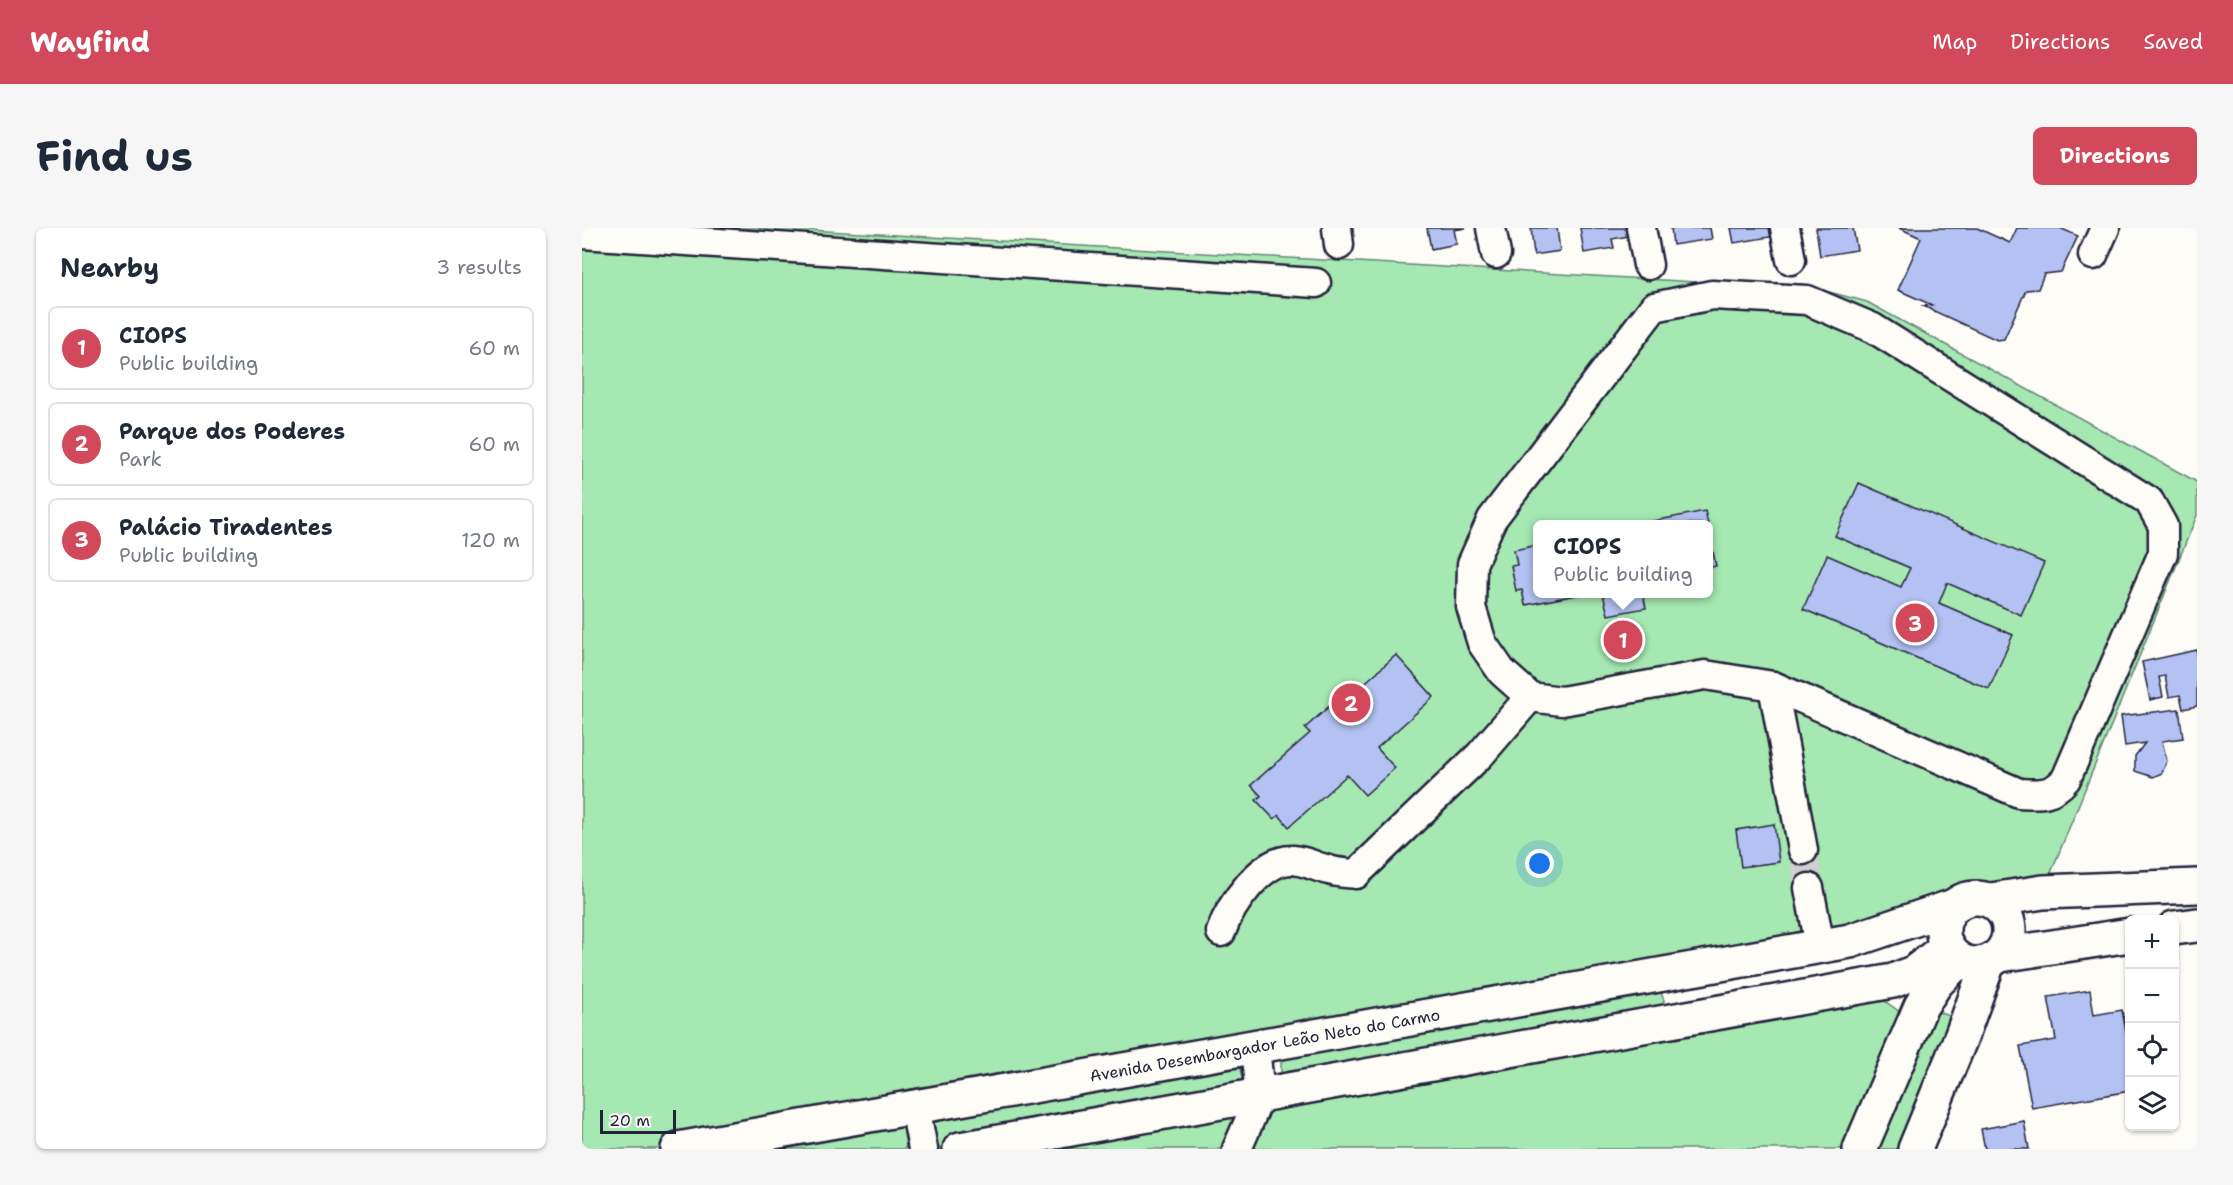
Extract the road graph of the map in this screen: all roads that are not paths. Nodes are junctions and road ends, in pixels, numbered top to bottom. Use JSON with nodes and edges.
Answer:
{"nodes":[{"id":1,"x":1641,"y":228,"type":"edge"},
{"id":2,"x":1785,"y":228,"type":"edge"},
{"id":3,"x":2105,"y":228,"type":"edge"},
{"id":4,"x":582,"y":234,"type":"edge"},
{"id":5,"x":2092,"y":255,"type":"dead end"},
{"id":6,"x":1791,"y":260,"type":"dead end"},
{"id":7,"x":1648,"y":266,"type":"dead end"},
{"id":8,"x":1316,"y":283,"type":"dead end"},
{"id":9,"x":1773,"y":686,"type":"junction"},
{"id":10,"x":1530,"y":697,"type":"junction"},
{"id":11,"x":1803,"y":850,"type":"tunnel mouth"},
{"id":12,"x":2197,"y":886,"type":"edge"},
{"id":13,"x":1809,"y":888,"type":"tunnel mouth"},
{"id":14,"x":1991,"y":900,"type":"junction"},
{"id":15,"x":1954,"y":906,"type":"junction"},
{"id":16,"x":2197,"y":924,"type":"edge"},
{"id":17,"x":2179,"y":927,"type":"edge"},
{"id":18,"x":1221,"y":932,"type":"dead end"},
{"id":19,"x":2125,"y":936,"type":"edge"},
{"id":20,"x":1835,"y":943,"type":"junction"},
{"id":21,"x":1974,"y":956,"type":"junction"},
{"id":22,"x":1674,"y":972,"type":"junction"},
{"id":23,"x":1829,"y":992,"type":"junction"},
{"id":24,"x":1682,"y":1021,"type":"junction"},
{"id":25,"x":1908,"y":1039,"type":"junction"},
{"id":26,"x":1255,"y":1047,"type":"junction"},
{"id":27,"x":1260,"y":1096,"type":"junction"},
{"id":28,"x":915,"y":1107,"type":"junction"},
{"id":29,"x":678,"y":1149,"type":"edge"},
{"id":30,"x":923,"y":1149,"type":"edge"},
{"id":31,"x":960,"y":1149,"type":"edge"},
{"id":32,"x":1238,"y":1149,"type":"edge"},
{"id":33,"x":1860,"y":1149,"type":"edge"},
{"id":34,"x":1915,"y":1149,"type":"edge"}],
"edges":[{"from":1,"to":7,"type":"lane"},
{"from":2,"to":6,"type":"lane"},
{"from":3,"to":5,"type":"lane"},
{"from":4,"to":8,"type":"lane"},
{"from":9,"to":10,"type":"lane"},
{"from":9,"to":10,"type":"lane"},
{"from":9,"to":11,"type":"lane"},
{"from":10,"to":18,"type":"lane"},
{"from":12,"to":14,"type":"main road"},
{"from":13,"to":20,"type":"lane"},
{"from":14,"to":15,"type":"main road"},
{"from":14,"to":21,"type":"main road"},
{"from":15,"to":20,"type":"main road","name":"Avenida Desembargador Leão Neto do Carmo"},
{"from":15,"to":21,"type":"main road"},
{"from":16,"to":17,"type":"main road"},
{"from":19,"to":21,"type":"main road"},
{"from":20,"to":22,"type":"main road","name":"Avenida Desembargador Leão Neto do Carmo"},
{"from":21,"to":23,"type":"main road"},
{"from":21,"to":25,"type":"main road"},
{"from":21,"to":34,"type":"main road"},
{"from":22,"to":24,"type":"main road"},
{"from":22,"to":26,"type":"main road","name":"Avenida Desembargador Leão Neto do Carmo"},
{"from":23,"to":24,"type":"main road"},
{"from":23,"to":25,"type":"main road"},
{"from":24,"to":27,"type":"main road"},
{"from":25,"to":33,"type":"main road"},
{"from":26,"to":27,"type":"lane"},
{"from":26,"to":28,"type":"main road","name":"Avenida Desembargador Leão Neto do Carmo"},
{"from":27,"to":31,"type":"main road"},
{"from":27,"to":32,"type":"lane"},
{"from":28,"to":29,"type":"main road","name":"Avenida Desembargador Leão Neto do Carmo"},
{"from":28,"to":30,"type":"lane"}]}
